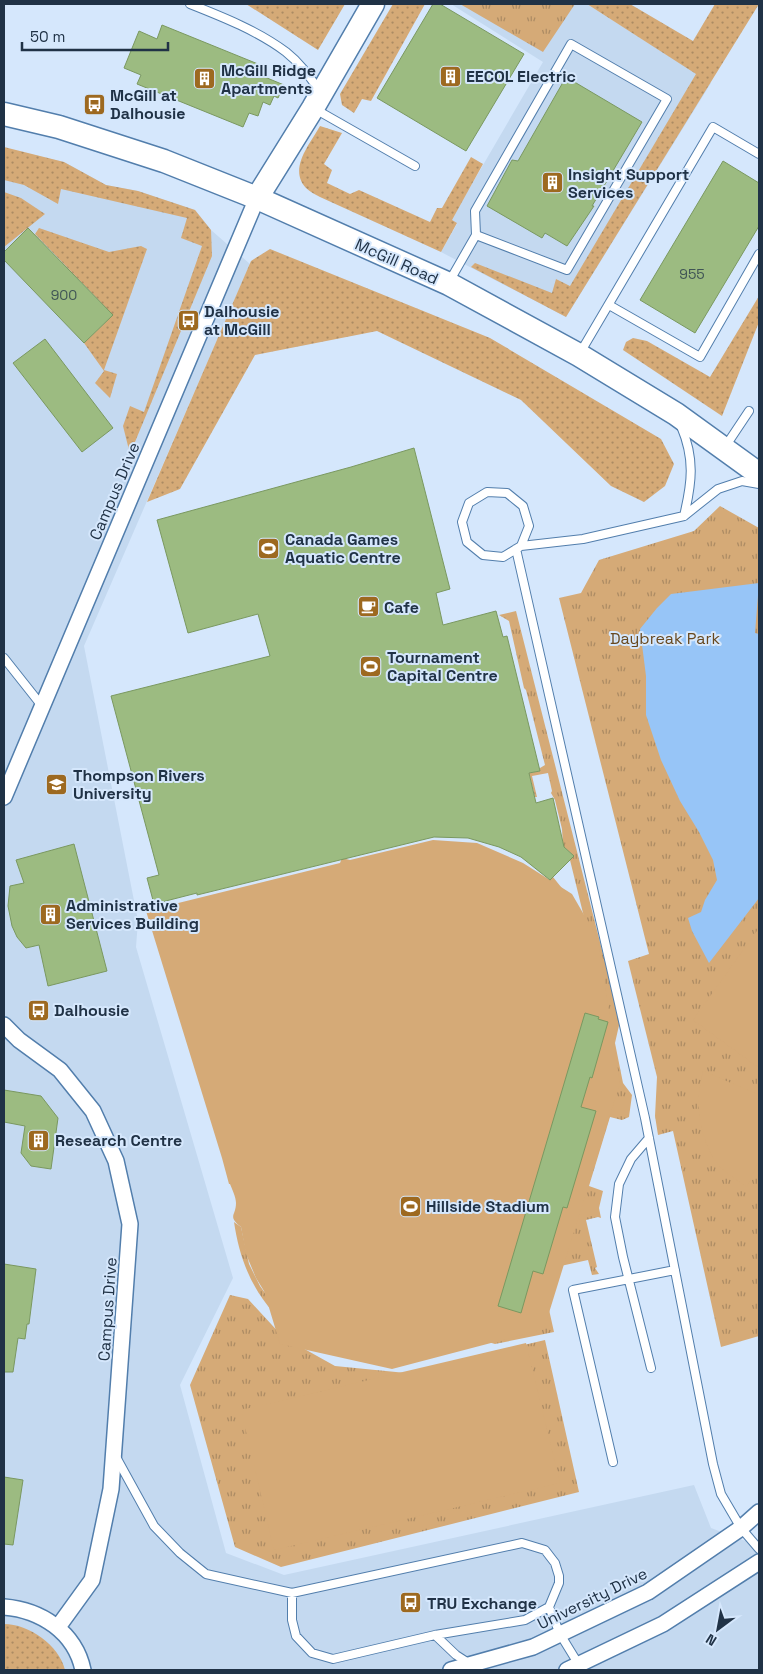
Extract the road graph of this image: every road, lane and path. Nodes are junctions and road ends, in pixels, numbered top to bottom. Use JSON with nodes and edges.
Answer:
{"nodes":[{"id":1,"x":190,"y":4,"type":"edge"},
{"id":2,"x":373,"y":4,"type":"edge"},
{"id":3,"x":317,"y":101,"type":"junction"},
{"id":4,"x":4,"y":114,"type":"edge"},
{"id":5,"x":759,"y":154,"type":"edge"},
{"id":6,"x":415,"y":166,"type":"dead end"},
{"id":7,"x":257,"y":198,"type":"junction"},
{"id":8,"x":476,"y":235,"type":"junction"},
{"id":9,"x":759,"y":254,"type":"edge"},
{"id":10,"x":449,"y":284,"type":"junction"},
{"id":11,"x":609,"y":305,"type":"junction"},
{"id":12,"x":579,"y":355,"type":"junction"},
{"id":13,"x":749,"y":411,"type":"dead end"},
{"id":14,"x":676,"y":414,"type":"junction"},
{"id":15,"x":725,"y":448,"type":"junction"},
{"id":16,"x":759,"y":474,"type":"edge"},
{"id":17,"x":759,"y":484,"type":"edge"},
{"id":18,"x":684,"y":516,"type":"junction"},
{"id":19,"x":519,"y":547,"type":"junction"},
{"id":20,"x":4,"y":658,"type":"edge"},
{"id":21,"x":42,"y":706,"type":"junction"},
{"id":22,"x":4,"y":797,"type":"edge"},
{"id":23,"x":4,"y":1024,"type":"edge"},
{"id":24,"x":649,"y":1138,"type":"junction"},
{"id":25,"x":675,"y":1270,"type":"junction"},
{"id":26,"x":628,"y":1278,"type":"junction"},
{"id":27,"x":651,"y":1368,"type":"dead end"},
{"id":28,"x":114,"y":1453,"type":"junction"},
{"id":29,"x":613,"y":1462,"type":"dead end"},
{"id":30,"x":759,"y":1512,"type":"edge"},
{"id":31,"x":742,"y":1528,"type":"junction"},
{"id":32,"x":759,"y":1549,"type":"edge"},
{"id":33,"x":759,"y":1562,"type":"edge"},
{"id":34,"x":292,"y":1593,"type":"junction"},
{"id":35,"x":4,"y":1607,"type":"edge"},
{"id":36,"x":549,"y":1607,"type":"junction"},
{"id":37,"x":58,"y":1627,"type":"junction"},
{"id":38,"x":560,"y":1634,"type":"junction"},
{"id":39,"x":435,"y":1635,"type":"junction"},
{"id":40,"x":471,"y":1665,"type":"junction"},
{"id":41,"x":570,"y":1669,"type":"edge"},
{"id":42,"x":83,"y":1670,"type":"edge"},
{"id":43,"x":451,"y":1670,"type":"edge"}],
"edges":[{"from":1,"to":3,"type":"lane"},
{"from":2,"to":3,"type":"main road"},
{"from":3,"to":6,"type":"lane"},
{"from":3,"to":7,"type":"main road"},
{"from":4,"to":7,"type":"main road","name":"McGill Road"},
{"from":5,"to":11,"type":"lane"},
{"from":7,"to":10,"type":"main road","name":"McGill Road"},
{"from":7,"to":21,"type":"street","name":"Campus Drive"},
{"from":8,"to":8,"type":"lane"},
{"from":8,"to":10,"type":"lane"},
{"from":9,"to":11,"type":"lane"},
{"from":10,"to":12,"type":"main road","name":"McGill Road"},
{"from":11,"to":12,"type":"lane"},
{"from":12,"to":14,"type":"main road","name":"McGill Road"},
{"from":13,"to":15,"type":"lane"},
{"from":14,"to":15,"type":"main road","name":"McGill Road"},
{"from":14,"to":18,"type":"lane"},
{"from":15,"to":16,"type":"main road","name":"McGill Road"},
{"from":17,"to":18,"type":"lane"},
{"from":18,"to":19,"type":"lane"},
{"from":19,"to":19,"type":"lane"},
{"from":19,"to":24,"type":"lane"},
{"from":20,"to":21,"type":"lane"},
{"from":21,"to":22,"type":"street","name":"Campus Drive"},
{"from":23,"to":28,"type":"street","name":"Campus Drive"},
{"from":24,"to":25,"type":"lane"},
{"from":24,"to":26,"type":"lane"},
{"from":25,"to":26,"type":"lane"},
{"from":25,"to":31,"type":"lane"},
{"from":26,"to":27,"type":"lane"},
{"from":26,"to":29,"type":"lane"},
{"from":28,"to":34,"type":"lane"},
{"from":28,"to":37,"type":"street","name":"Campus Drive"},
{"from":30,"to":31,"type":"street","name":"University Drive"},
{"from":31,"to":32,"type":"lane"},
{"from":31,"to":38,"type":"street","name":"University Drive"},
{"from":33,"to":41,"type":"street"},
{"from":34,"to":36,"type":"lane"},
{"from":34,"to":39,"type":"lane"},
{"from":35,"to":37,"type":"street"},
{"from":36,"to":38,"type":"lane"},
{"from":36,"to":39,"type":"lane"},
{"from":37,"to":42,"type":"street"},
{"from":38,"to":40,"type":"street","name":"University Drive"},
{"from":38,"to":41,"type":"lane"},
{"from":39,"to":40,"type":"lane"},
{"from":40,"to":43,"type":"street","name":"University Drive"}]}
